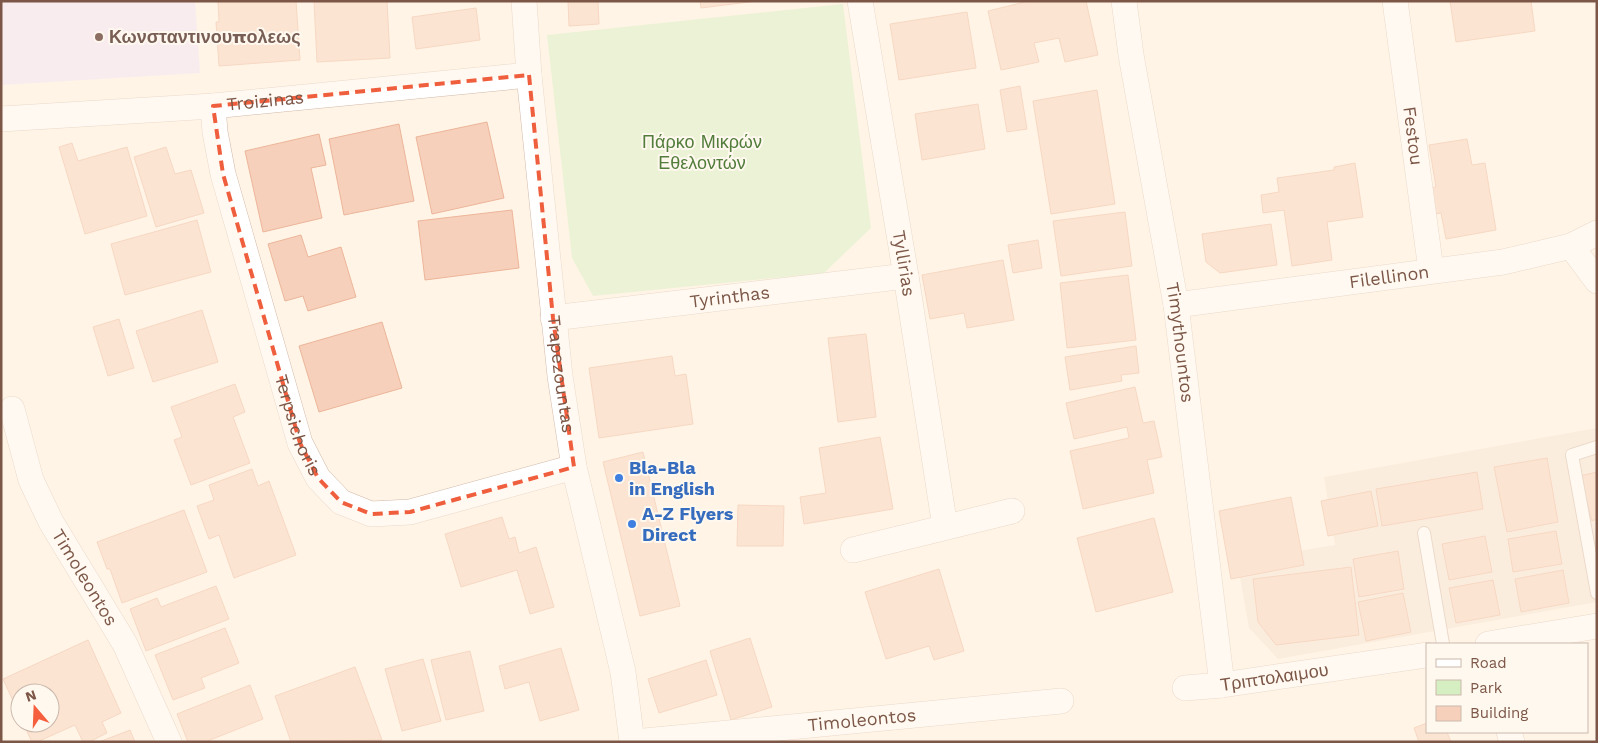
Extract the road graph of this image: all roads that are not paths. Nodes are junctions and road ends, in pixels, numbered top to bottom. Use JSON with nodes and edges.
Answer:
{"nodes":[{"id":1,"x":524,"y":1,"type":"edge"},
{"id":2,"x":860,"y":1,"type":"edge"},
{"id":3,"x":1124,"y":1,"type":"edge"},
{"id":4,"x":1395,"y":1,"type":"edge"},
{"id":5,"x":529,"y":75,"type":"junction"},
{"id":6,"x":213,"y":106,"type":"junction"},
{"id":7,"x":1,"y":119,"type":"edge"},
{"id":8,"x":1597,"y":233,"type":"edge"},
{"id":9,"x":1570,"y":246,"type":"junction"},
{"id":10,"x":1431,"y":270,"type":"junction"},
{"id":11,"x":906,"y":276,"type":"junction"},
{"id":12,"x":1597,"y":282,"type":"edge"},
{"id":13,"x":1176,"y":305,"type":"junction"},
{"id":14,"x":553,"y":318,"type":"junction"},
{"id":15,"x":12,"y":409,"type":"dead end"},
{"id":16,"x":1597,"y":447,"type":"edge"},
{"id":17,"x":574,"y":467,"type":"junction"},
{"id":18,"x":1012,"y":511,"type":"dead end"},
{"id":19,"x":944,"y":528,"type":"junction"},
{"id":20,"x":1424,"y":533,"type":"dead end"},
{"id":21,"x":853,"y":550,"type":"dead end"},
{"id":22,"x":1597,"y":593,"type":"edge"},
{"id":23,"x":1597,"y":626,"type":"edge"},
{"id":24,"x":1443,"y":643,"type":"edge"},
{"id":25,"x":1494,"y":643,"type":"edge"},
{"id":26,"x":1426,"y":655,"type":"edge"},
{"id":27,"x":1222,"y":685,"type":"junction"},
{"id":28,"x":1186,"y":688,"type":"dead end"},
{"id":29,"x":1061,"y":701,"type":"dead end"},
{"id":30,"x":169,"y":742,"type":"edge"},
{"id":31,"x":633,"y":742,"type":"edge"}],
"edges":[{"from":1,"to":5,"type":"street","name":"Trapezountas"},
{"from":2,"to":11,"type":"street","name":"Tyllirias"},
{"from":3,"to":13,"type":"street","name":"Timythountos"},
{"from":4,"to":10,"type":"street","name":"Festou"},
{"from":5,"to":6,"type":"street","name":"Troizinas"},
{"from":5,"to":14,"type":"street","name":"Trapezountas"},
{"from":6,"to":7,"type":"street","name":"Troizinas"},
{"from":6,"to":17,"type":"street","name":"Terpsichoris"},
{"from":8,"to":9,"type":"street","name":"Filellinon"},
{"from":9,"to":10,"type":"street","name":"Filellinon"},
{"from":9,"to":12,"type":"street"},
{"from":10,"to":13,"type":"street","name":"Filellinon"},
{"from":11,"to":14,"type":"street","name":"Tyrinthas"},
{"from":11,"to":19,"type":"street","name":"Tyllirias"},
{"from":13,"to":27,"type":"street","name":"Timythountos"},
{"from":14,"to":17,"type":"street","name":"Trapezountas"},
{"from":15,"to":30,"type":"street","name":"Timoleontos"},
{"from":16,"to":22,"type":"lane"},
{"from":17,"to":31,"type":"street","name":"Trapezountas"},
{"from":18,"to":19,"type":"street"},
{"from":19,"to":21,"type":"street"},
{"from":20,"to":24,"type":"lane"},
{"from":23,"to":25,"type":"street"},
{"from":26,"to":27,"type":"street","name":"Τριπτολαιμου"},
{"from":27,"to":28,"type":"street","name":"Τριπτολαιμου"},
{"from":29,"to":31,"type":"street","name":"Timoleontos"}]}
